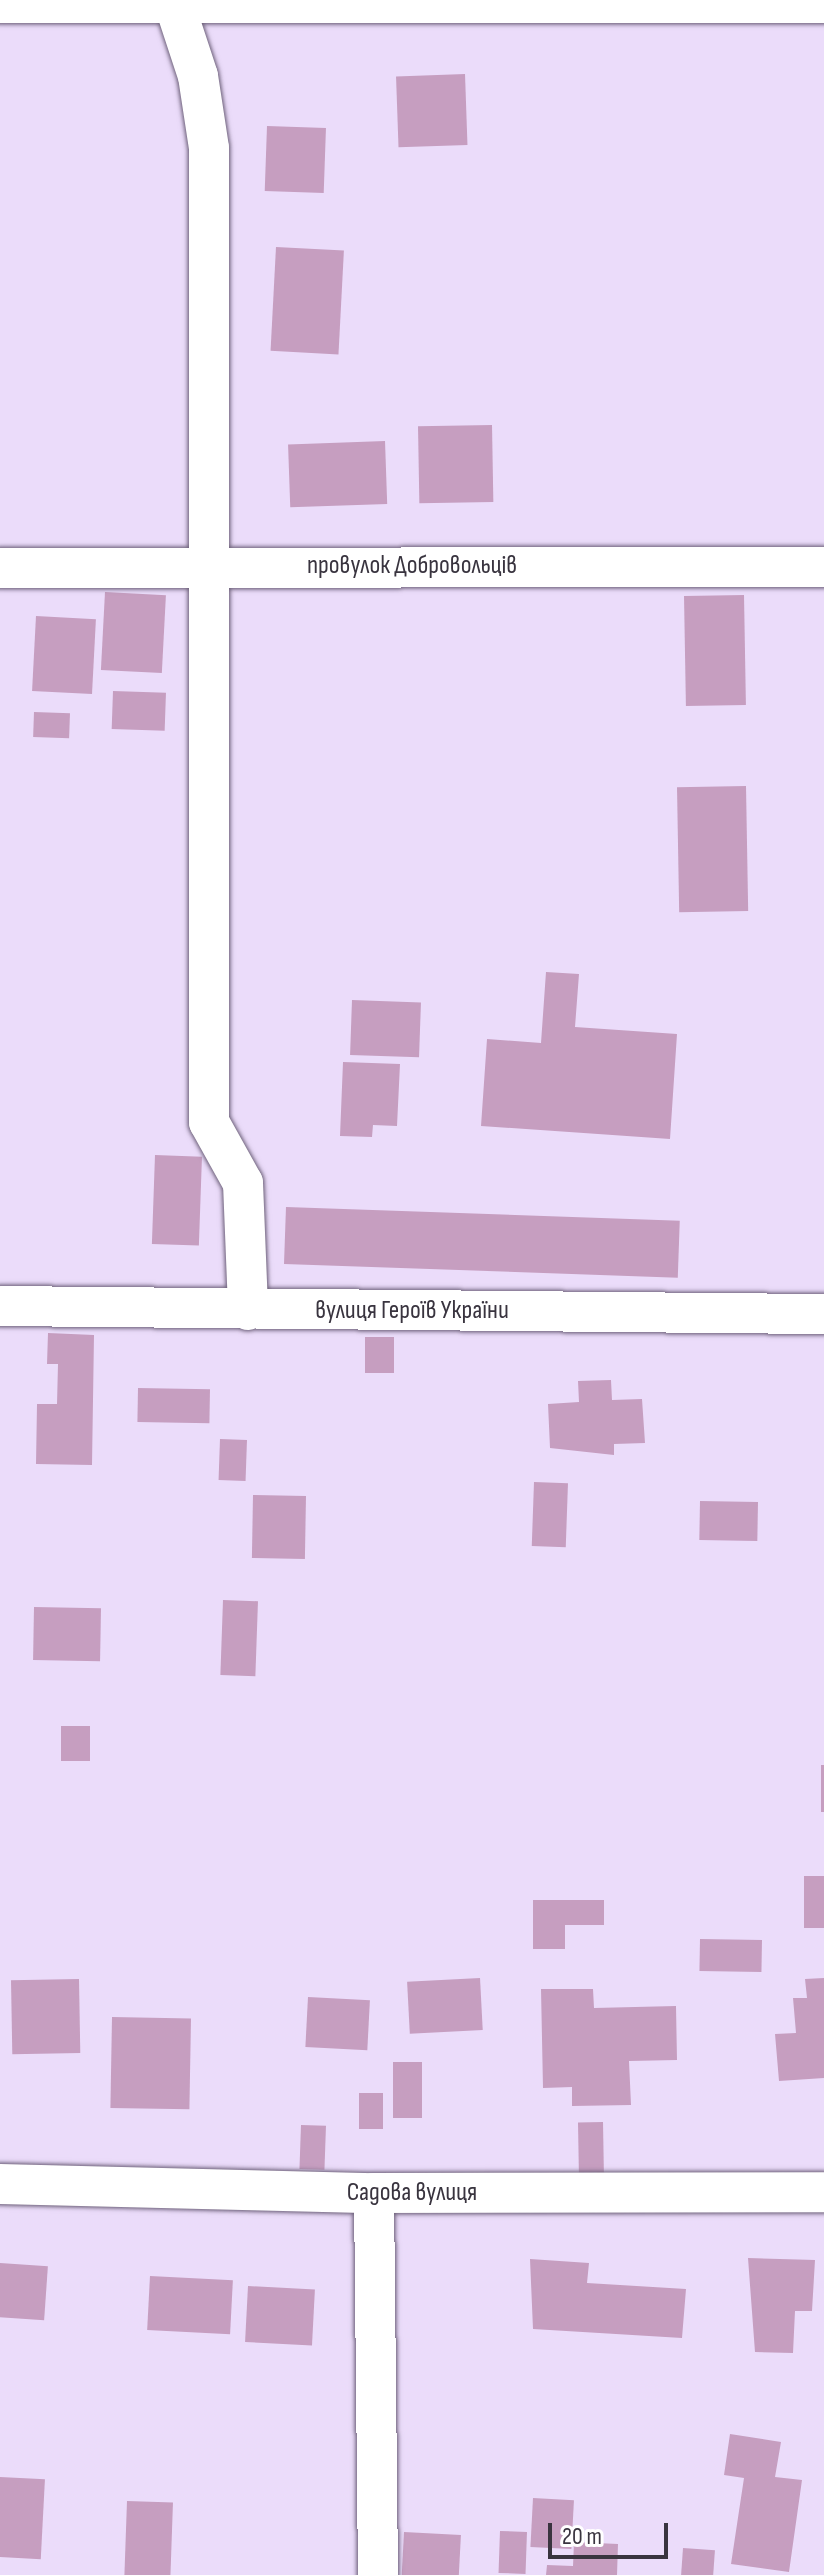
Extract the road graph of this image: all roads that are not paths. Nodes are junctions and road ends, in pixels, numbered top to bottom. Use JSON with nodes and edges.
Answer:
{"nodes":[{"id":1,"x":0,"y":3,"type":"edge"},
{"id":2,"x":173,"y":3,"type":"edge"},
{"id":3,"x":824,"y":3,"type":"edge"},
{"id":4,"x":204,"y":565,"type":"junction"},
{"id":5,"x":824,"y":567,"type":"edge"},
{"id":6,"x":0,"y":568,"type":"edge"},
{"id":7,"x":0,"y":1306,"type":"edge"},
{"id":8,"x":248,"y":1310,"type":"junction"},
{"id":9,"x":824,"y":1314,"type":"edge"},
{"id":10,"x":0,"y":2184,"type":"edge"},
{"id":11,"x":824,"y":2192,"type":"edge"},
{"id":12,"x":374,"y":2193,"type":"junction"},
{"id":13,"x":378,"y":2575,"type":"edge"}],
"edges":[{"from":1,"to":2,"type":"street"},
{"from":2,"to":3,"type":"street"},
{"from":2,"to":4,"type":"street"},
{"from":4,"to":5,"type":"street","name":"провулок Добровольців"},
{"from":4,"to":6,"type":"street","name":"провулок Добровольців"},
{"from":4,"to":8,"type":"street"},
{"from":7,"to":8,"type":"street","name":"вулиця Героїв України"},
{"from":8,"to":9,"type":"street","name":"вулиця Героїв України"},
{"from":10,"to":12,"type":"street","name":"Садова вулиця"},
{"from":11,"to":12,"type":"street","name":"Садова вулиця"},
{"from":12,"to":13,"type":"street"}]}
